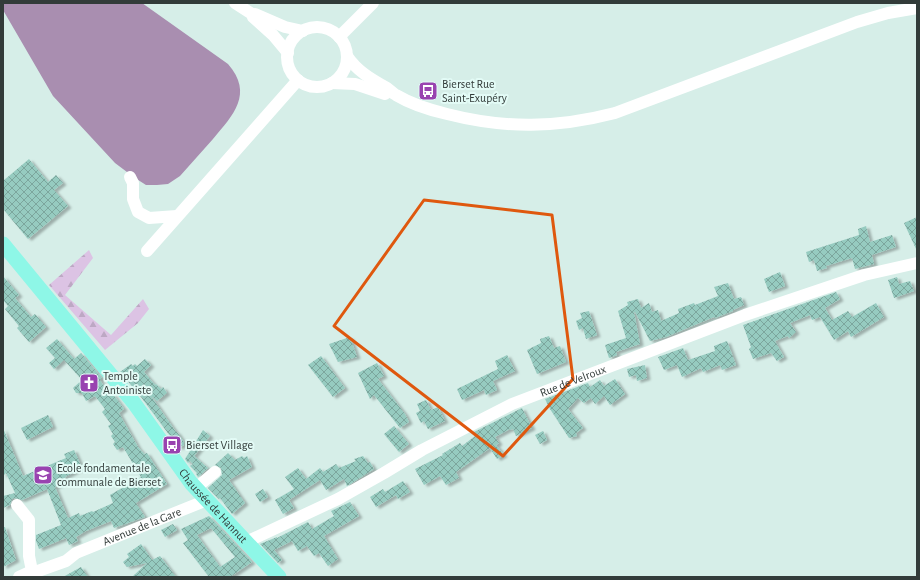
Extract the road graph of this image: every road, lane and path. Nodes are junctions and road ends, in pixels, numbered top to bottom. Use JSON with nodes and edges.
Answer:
{"nodes":[{"id":1,"x":235,"y":3,"type":"edge"},
{"id":2,"x":373,"y":3,"type":"edge"},
{"id":3,"x":917,"y":8,"type":"edge"},
{"id":4,"x":252,"y":14,"type":"junction"},
{"id":5,"x":303,"y":31,"type":"junction"},
{"id":6,"x":339,"y":36,"type":"junction"},
{"id":7,"x":288,"y":53,"type":"junction"},
{"id":8,"x":347,"y":56,"type":"junction"},
{"id":9,"x":298,"y":80,"type":"junction"},
{"id":10,"x":332,"y":83,"type":"junction"},
{"id":11,"x":394,"y":94,"type":"junction"},
{"id":12,"x":130,"y":177,"type":"dead end"},
{"id":13,"x":178,"y":216,"type":"junction"},
{"id":14,"x":3,"y":244,"type":"edge"},
{"id":15,"x":147,"y":251,"type":"dead end"},
{"id":16,"x":917,"y":263,"type":"edge"},
{"id":17,"x":215,"y":472,"type":"dead end"},
{"id":18,"x":196,"y":488,"type":"junction"},
{"id":19,"x":207,"y":500,"type":"junction"},
{"id":20,"x":17,"y":505,"type":"dead end"},
{"id":21,"x":246,"y":542,"type":"junction"},
{"id":22,"x":32,"y":571,"type":"junction"},
{"id":23,"x":20,"y":577,"type":"edge"},
{"id":24,"x":279,"y":577,"type":"edge"}],
"edges":[{"from":1,"to":4,"type":"street"},
{"from":2,"to":6,"type":"street"},
{"from":3,"to":11,"type":"street"},
{"from":4,"to":5,"type":"street"},
{"from":4,"to":7,"type":"street"},
{"from":5,"to":6,"type":"street"},
{"from":5,"to":7,"type":"street"},
{"from":6,"to":8,"type":"street"},
{"from":7,"to":9,"type":"street"},
{"from":8,"to":10,"type":"street"},
{"from":8,"to":11,"type":"street"},
{"from":9,"to":10,"type":"street"},
{"from":9,"to":13,"type":"street"},
{"from":10,"to":11,"type":"street"},
{"from":12,"to":13,"type":"street"},
{"from":13,"to":15,"type":"street"},
{"from":14,"to":18,"type":"main road","name":"Chaussée de Hannut"},
{"from":16,"to":21,"type":"street","name":"Rue de Velroux"},
{"from":17,"to":18,"type":"street"},
{"from":18,"to":19,"type":"main road","name":"Chaussée de Hannut"},
{"from":19,"to":21,"type":"main road","name":"Chaussée de Hannut"},
{"from":19,"to":22,"type":"street","name":"Avenue de la Gare"},
{"from":20,"to":22,"type":"street"},
{"from":21,"to":24,"type":"main road","name":"Chaussée de Hannut"},
{"from":22,"to":23,"type":"street","name":"Avenue de la Gare"}]}
